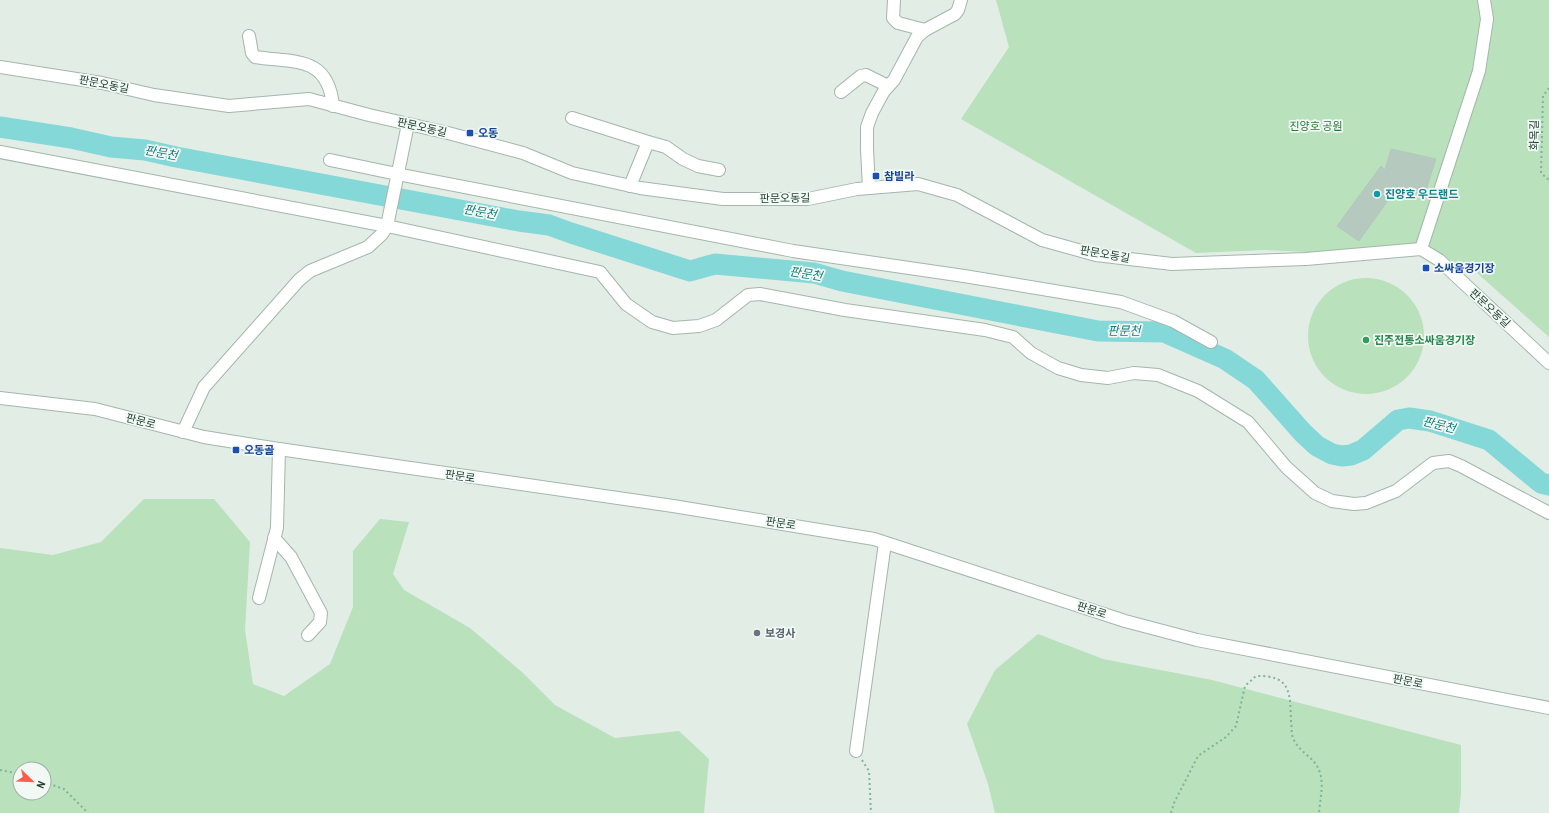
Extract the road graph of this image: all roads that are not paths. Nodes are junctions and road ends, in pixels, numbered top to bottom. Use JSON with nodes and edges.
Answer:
{"nodes":[{"id":1,"x":894,"y":0,"type":"edge"},
{"id":2,"x":961,"y":0,"type":"edge"},
{"id":3,"x":1484,"y":0,"type":"edge"},
{"id":4,"x":925,"y":30,"type":"junction"},
{"id":5,"x":249,"y":36,"type":"dead end"},
{"id":6,"x":0,"y":67,"type":"edge"},
{"id":7,"x":888,"y":86,"type":"junction"},
{"id":8,"x":841,"y":92,"type":"dead end"},
{"id":9,"x":333,"y":106,"type":"junction"},
{"id":10,"x":572,"y":118,"type":"dead end"},
{"id":11,"x":408,"y":124,"type":"junction"},
{"id":12,"x":648,"y":142,"type":"junction"},
{"id":13,"x":0,"y":152,"type":"edge"},
{"id":14,"x":330,"y":160,"type":"dead end"},
{"id":15,"x":719,"y":170,"type":"dead end"},
{"id":16,"x":397,"y":174,"type":"junction"},
{"id":17,"x":630,"y":186,"type":"junction"},
{"id":18,"x":869,"y":188,"type":"junction"},
{"id":19,"x":387,"y":226,"type":"junction"},
{"id":20,"x":1421,"y":249,"type":"junction"},
{"id":21,"x":1211,"y":342,"type":"dead end"},
{"id":22,"x":1549,"y":364,"type":"edge"},
{"id":23,"x":0,"y":398,"type":"edge"},
{"id":24,"x":183,"y":432,"type":"junction"},
{"id":25,"x":279,"y":449,"type":"junction"},
{"id":26,"x":1549,"y":513,"type":"edge"},
{"id":27,"x":274,"y":538,"type":"junction"},
{"id":28,"x":885,"y":543,"type":"junction"},
{"id":29,"x":259,"y":598,"type":"dead end"},
{"id":30,"x":308,"y":635,"type":"dead end"},
{"id":31,"x":1549,"y":708,"type":"edge"},
{"id":32,"x":856,"y":751,"type":"road end"}],
"edges":[{"from":1,"to":4,"type":"street"},
{"from":2,"to":4,"type":"street"},
{"from":3,"to":20,"type":"street"},
{"from":4,"to":7,"type":"street"},
{"from":5,"to":9,"type":"street"},
{"from":6,"to":9,"type":"street","name":"판문오동길"},
{"from":7,"to":8,"type":"street"},
{"from":7,"to":18,"type":"street"},
{"from":9,"to":11,"type":"street","name":"판문오동길"},
{"from":10,"to":12,"type":"street"},
{"from":11,"to":16,"type":"street"},
{"from":11,"to":17,"type":"street","name":"판문오동길"},
{"from":12,"to":15,"type":"street"},
{"from":12,"to":17,"type":"street"},
{"from":13,"to":19,"type":"street"},
{"from":14,"to":16,"type":"street"},
{"from":16,"to":19,"type":"street"},
{"from":16,"to":21,"type":"street"},
{"from":17,"to":18,"type":"street","name":"판문오동길"},
{"from":18,"to":20,"type":"street","name":"판문오동길"},
{"from":19,"to":24,"type":"street"},
{"from":19,"to":26,"type":"street"},
{"from":20,"to":22,"type":"street","name":"판문오동길"},
{"from":23,"to":24,"type":"street","name":"판문로"},
{"from":24,"to":25,"type":"street","name":"판문로"},
{"from":25,"to":27,"type":"street"},
{"from":25,"to":28,"type":"street","name":"판문로"},
{"from":27,"to":29,"type":"street"},
{"from":27,"to":30,"type":"street"},
{"from":28,"to":31,"type":"street","name":"판문로"},
{"from":28,"to":32,"type":"street"}]}
